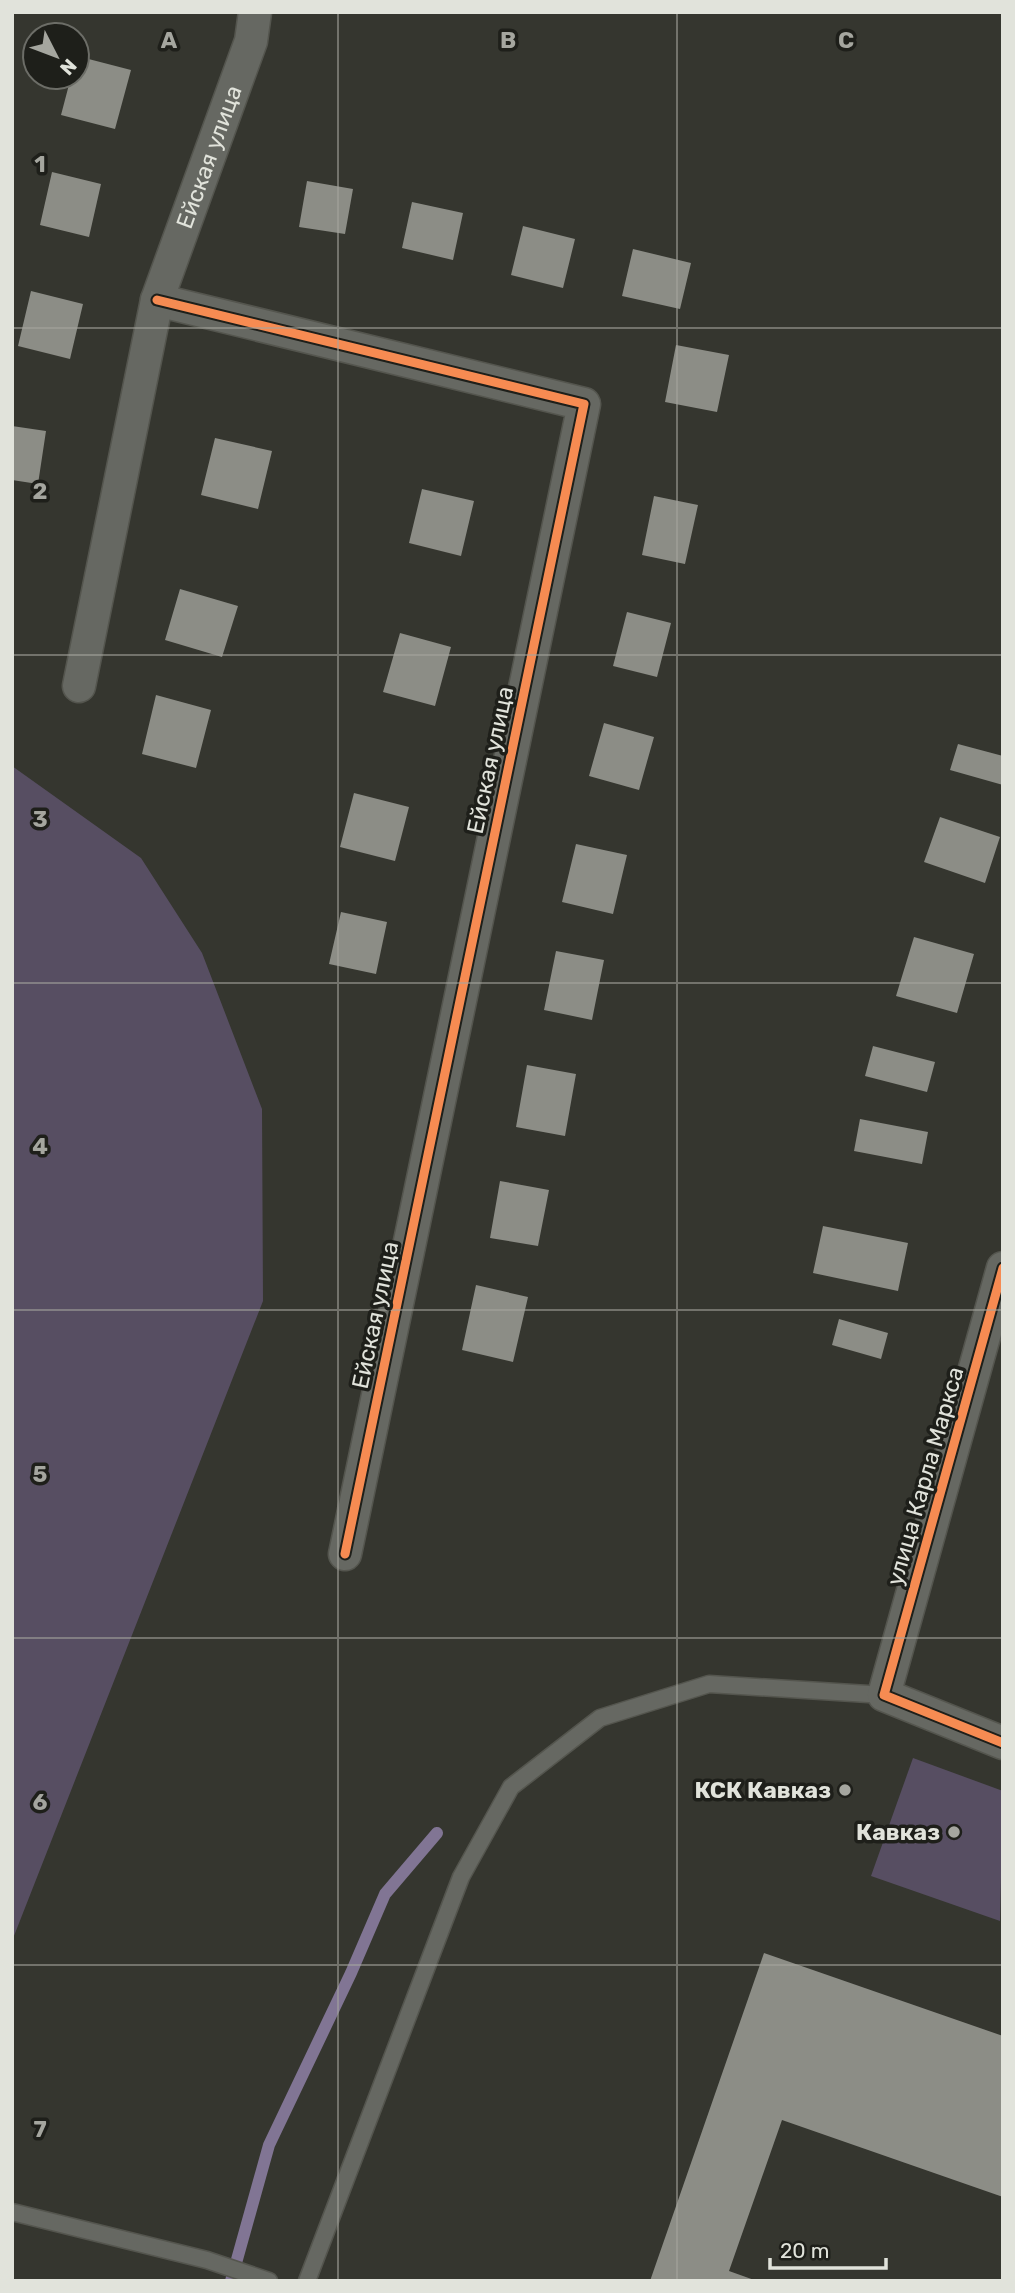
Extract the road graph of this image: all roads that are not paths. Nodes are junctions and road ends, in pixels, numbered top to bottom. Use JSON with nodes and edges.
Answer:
{"nodes":[{"id":1,"x":255,"y":12,"type":"edge"},
{"id":2,"x":157,"y":300,"type":"junction"},
{"id":3,"x":79,"y":686,"type":"dead end"},
{"id":4,"x":1003,"y":1268,"type":"edge"},
{"id":5,"x":345,"y":1554,"type":"dead end"},
{"id":6,"x":884,"y":1695,"type":"junction"},
{"id":7,"x":1003,"y":1743,"type":"edge"},
{"id":8,"x":12,"y":2212,"type":"edge"},
{"id":9,"x":265,"y":2279,"type":"edge"},
{"id":10,"x":307,"y":2281,"type":"edge"}],
"edges":[{"from":1,"to":2,"type":"street","name":"Ейская улица"},
{"from":2,"to":3,"type":"street","name":"Ейская улица"},
{"from":2,"to":5,"type":"street","name":"Ейская улица"},
{"from":4,"to":6,"type":"street","name":"улица Карла Маркса"},
{"from":6,"to":7,"type":"street"},
{"from":6,"to":10,"type":"lane"},
{"from":8,"to":9,"type":"lane"}]}
